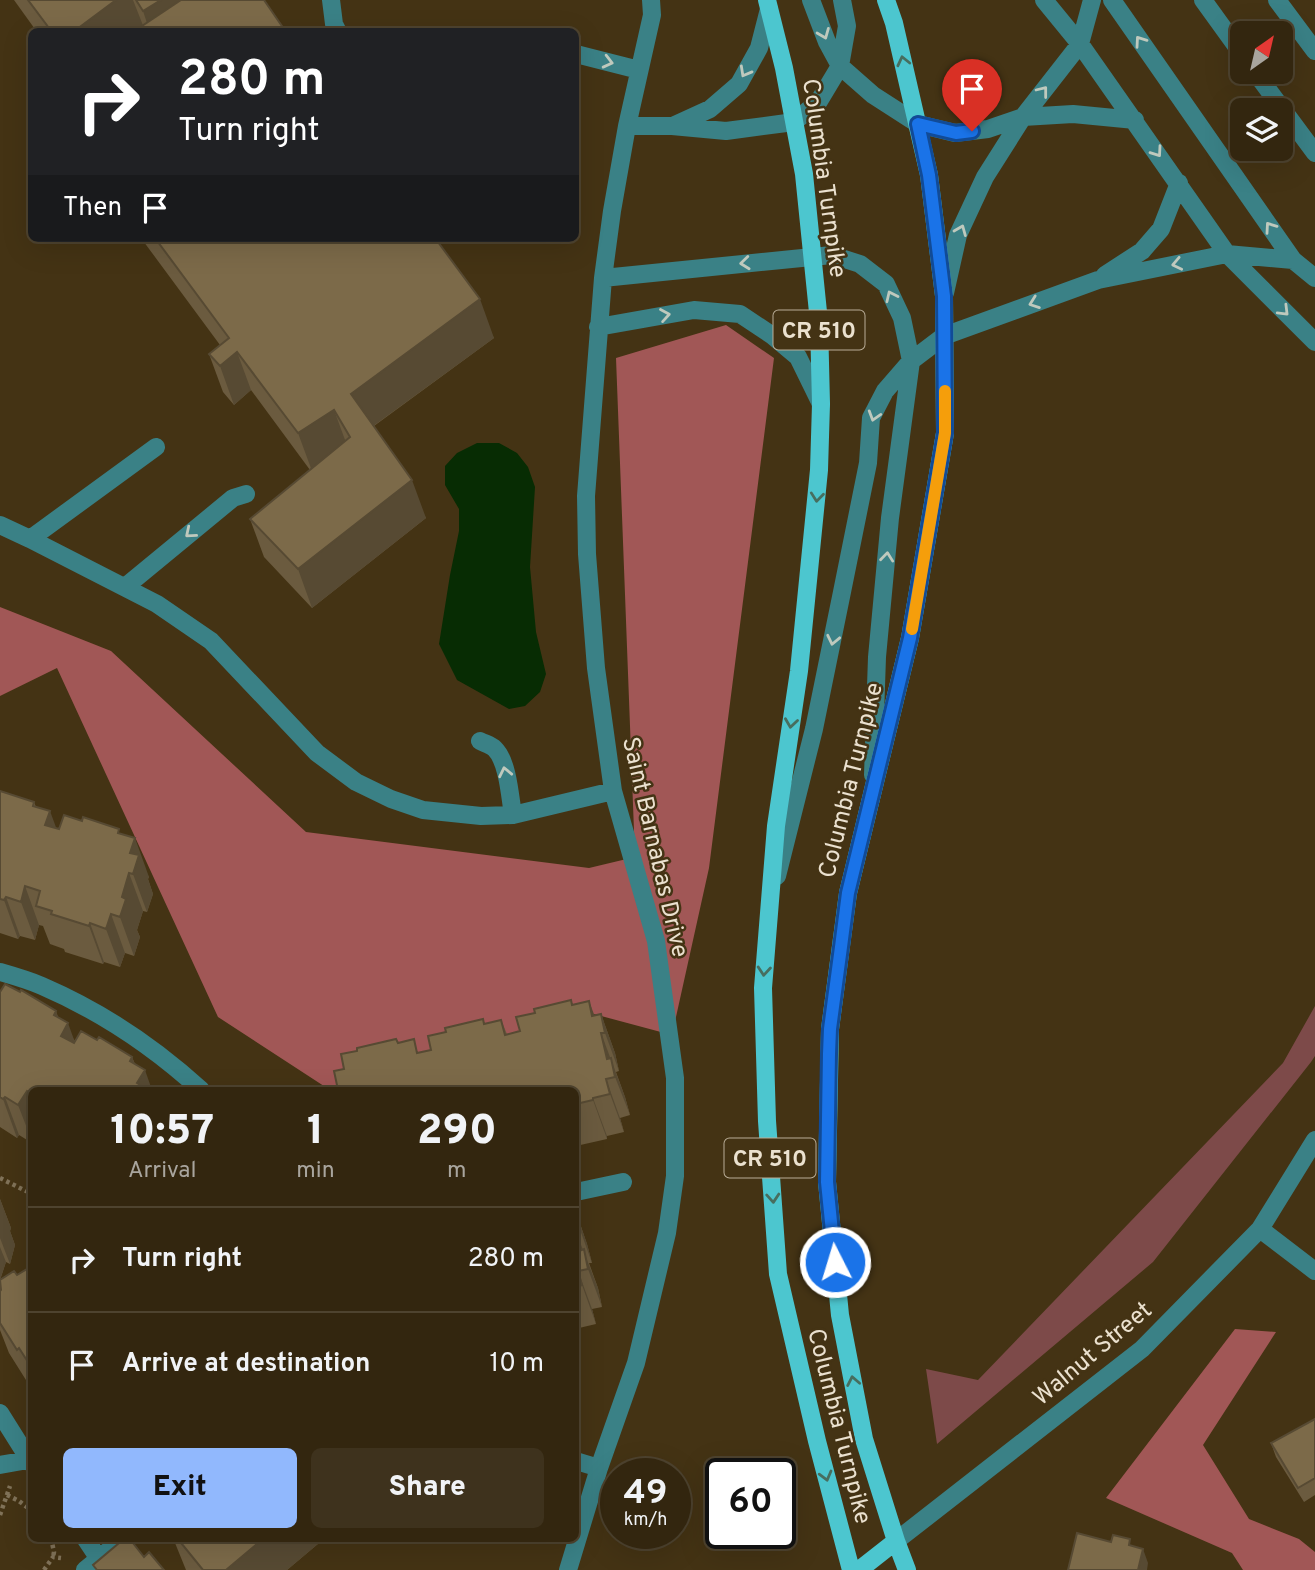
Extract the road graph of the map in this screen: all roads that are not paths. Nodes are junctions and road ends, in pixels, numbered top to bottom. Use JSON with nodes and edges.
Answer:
{"nodes":[{"id":1,"x":331,"y":0,"type":"edge"},
{"id":2,"x":650,"y":0,"type":"edge"},
{"id":3,"x":811,"y":0,"type":"edge"},
{"id":4,"x":842,"y":0,"type":"edge"},
{"id":5,"x":886,"y":0,"type":"edge"},
{"id":6,"x":1044,"y":0,"type":"edge"},
{"id":7,"x":1092,"y":0,"type":"edge"},
{"id":8,"x":1112,"y":0,"type":"edge"},
{"id":9,"x":1203,"y":0,"type":"edge"},
{"id":10,"x":1277,"y":0,"type":"edge"},
{"id":11,"x":768,"y":5,"type":"edge"},
{"id":12,"x":336,"y":28,"type":"edge"},
{"id":13,"x":1230,"y":37,"type":"edge"},
{"id":14,"x":1080,"y":44,"type":"junction"},
{"id":15,"x":1315,"y":51,"type":"edge"},
{"id":16,"x":579,"y":55,"type":"edge"},
{"id":17,"x":840,"y":66,"type":"junction"},
{"id":18,"x":639,"y":70,"type":"junction"},
{"id":19,"x":1264,"y":84,"type":"edge"},
{"id":20,"x":1023,"y":117,"type":"junction"},
{"id":21,"x":1135,"y":120,"type":"junction"},
{"id":22,"x":794,"y":122,"type":"junction"},
{"id":23,"x":918,"y":124,"type":"junction"},
{"id":24,"x":627,"y":126,"type":"junction"},
{"id":25,"x":672,"y":126,"type":"junction"},
{"id":26,"x":1315,"y":153,"type":"edge"},
{"id":27,"x":1179,"y":183,"type":"junction"},
{"id":28,"x":1227,"y":254,"type":"junction"},
{"id":29,"x":813,"y":257,"type":"junction"},
{"id":30,"x":1293,"y":260,"type":"junction"},
{"id":31,"x":603,"y":278,"type":"junction"},
{"id":32,"x":1315,"y":278,"type":"edge"},
{"id":33,"x":1098,"y":280,"type":"junction"},
{"id":34,"x":944,"y":296,"type":"junction"},
{"id":35,"x":598,"y":327,"type":"junction"},
{"id":36,"x":944,"y":336,"type":"junction"},
{"id":37,"x":1315,"y":342,"type":"edge"},
{"id":38,"x":911,"y":361,"type":"junction"},
{"id":39,"x":821,"y":404,"type":"junction"},
{"id":40,"x":156,"y":447,"type":"dead end"},
{"id":41,"x":246,"y":494,"type":"dead end"},
{"id":42,"x":0,"y":525,"type":"edge"},
{"id":43,"x":30,"y":539,"type":"junction"},
{"id":44,"x":125,"y":587,"type":"junction"},
{"id":45,"x":480,"y":741,"type":"dead end"},
{"id":46,"x":613,"y":791,"type":"junction"},
{"id":47,"x":872,"y":796,"type":"junction"},
{"id":48,"x":513,"y":815,"type":"junction"},
{"id":49,"x":770,"y":902,"type":"junction"},
{"id":50,"x":0,"y":972,"type":"edge"},
{"id":51,"x":198,"y":1087,"type":"edge"},
{"id":52,"x":1315,"y":1140,"type":"edge"},
{"id":53,"x":623,"y":1182,"type":"dead end"},
{"id":54,"x":579,"y":1191,"type":"edge"},
{"id":55,"x":1260,"y":1229,"type":"junction"},
{"id":56,"x":1315,"y":1270,"type":"edge"},
{"id":57,"x":0,"y":1413,"type":"edge"},
{"id":58,"x":28,"y":1459,"type":"edge"},
{"id":59,"x":28,"y":1462,"type":"edge"},
{"id":60,"x":579,"y":1462,"type":"edge"},
{"id":61,"x":0,"y":1465,"type":"edge"},
{"id":62,"x":599,"y":1468,"type":"junction"},
{"id":63,"x":579,"y":1534,"type":"edge"},
{"id":64,"x":896,"y":1541,"type":"junction"},
{"id":65,"x":86,"y":1542,"type":"edge"},
{"id":66,"x":119,"y":1542,"type":"edge"},
{"id":67,"x":577,"y":1542,"type":"edge"},
{"id":68,"x":92,"y":1564,"type":"edge"},
{"id":69,"x":568,"y":1570,"type":"edge"},
{"id":70,"x":851,"y":1570,"type":"edge"},
{"id":71,"x":859,"y":1570,"type":"edge"},
{"id":72,"x":907,"y":1570,"type":"edge"}],
"edges":[{"from":1,"to":12,"type":"street"},
{"from":2,"to":18,"type":"street","name":"Saint Barnabas Drive"},
{"from":3,"to":17,"type":"street","one_way":true},
{"from":4,"to":17,"type":"street"},
{"from":23,"to":5,"type":"main road","name":"Columbia Turnpike","number":"CR 510","one_way":true},
{"from":6,"to":14,"type":"street"},
{"from":7,"to":14,"type":"street"},
{"from":30,"to":8,"type":"street","one_way":true},
{"from":9,"to":13,"type":"street"},
{"from":10,"to":15,"type":"street"},
{"from":11,"to":22,"type":"main road","name":"Columbia Turnpike","number":"CR 510"},
{"from":11,"to":25,"type":"street","one_way":true},
{"from":20,"to":14,"type":"street","one_way":true},
{"from":14,"to":21,"type":"street"},
{"from":16,"to":18,"type":"street","one_way":true},
{"from":17,"to":22,"type":"street"},
{"from":17,"to":23,"type":"street"},
{"from":18,"to":24,"type":"street","name":"Saint Barnabas Drive"},
{"from":19,"to":26,"type":"street"},
{"from":20,"to":21,"type":"street"},
{"from":20,"to":23,"type":"street"},
{"from":34,"to":20,"type":"street","one_way":true},
{"from":21,"to":27,"type":"street","one_way":true},
{"from":22,"to":25,"type":"street"},
{"from":22,"to":29,"type":"main road","name":"Columbia Turnpike","number":"CR 510"},
{"from":23,"to":34,"type":"main road","name":"Columbia Turnpike","number":"CR 510"},
{"from":24,"to":25,"type":"street"},
{"from":24,"to":31,"type":"street","name":"Saint Barnabas Drive"},
{"from":27,"to":28,"type":"street"},
{"from":27,"to":33,"type":"street"},
{"from":28,"to":30,"type":"street"},
{"from":28,"to":33,"type":"street","one_way":true},
{"from":28,"to":37,"type":"street","one_way":true},
{"from":29,"to":31,"type":"street","one_way":true},
{"from":38,"to":29,"type":"street","one_way":true},
{"from":29,"to":39,"type":"main road","name":"Columbia Turnpike","number":"CR 510"},
{"from":30,"to":32,"type":"street"},
{"from":31,"to":35,"type":"street","name":"Saint Barnabas Drive"},
{"from":33,"to":36,"type":"street","one_way":true},
{"from":34,"to":36,"type":"main road","name":"Columbia Turnpike","number":"CR 510"},
{"from":35,"to":39,"type":"street","one_way":true},
{"from":35,"to":46,"type":"street","name":"Saint Barnabas Drive"},
{"from":36,"to":38,"type":"street"},
{"from":36,"to":47,"type":"main road","name":"Columbia Turnpike","number":"CR 510"},
{"from":47,"to":38,"type":"street","one_way":true},
{"from":38,"to":49,"type":"street","one_way":true},
{"from":39,"to":49,"type":"main road","name":"Columbia Turnpike","number":"CR 510","one_way":true},
{"from":40,"to":43,"type":"street"},
{"from":41,"to":44,"type":"street","one_way":true},
{"from":42,"to":43,"type":"street"},
{"from":43,"to":44,"type":"street"},
{"from":44,"to":48,"type":"street"},
{"from":48,"to":45,"type":"street","one_way":true},
{"from":46,"to":48,"type":"street"},
{"from":46,"to":62,"type":"street","name":"Saint Barnabas Drive"},
{"from":64,"to":47,"type":"main road","name":"Columbia Turnpike","number":"CR 510","one_way":true},
{"from":49,"to":70,"type":"main road","name":"Columbia Turnpike","number":"CR 510","one_way":true},
{"from":50,"to":51,"type":"street"},
{"from":52,"to":55,"type":"street","name":"Walnut Street"},
{"from":53,"to":54,"type":"street"},
{"from":55,"to":56,"type":"street"},
{"from":55,"to":64,"type":"street","name":"Walnut Street"},
{"from":57,"to":58,"type":"street"},
{"from":59,"to":61,"type":"street"},
{"from":60,"to":62,"type":"street"},
{"from":62,"to":63,"type":"street","name":"Saint Barnabas Drive"},
{"from":64,"to":71,"type":"main road"},
{"from":64,"to":72,"type":"main road","name":"Columbia Turnpike","number":"CR 510"},
{"from":65,"to":68,"type":"street"},
{"from":66,"to":68,"type":"street"},
{"from":67,"to":69,"type":"street","name":"Saint Barnabas Drive"}]}
